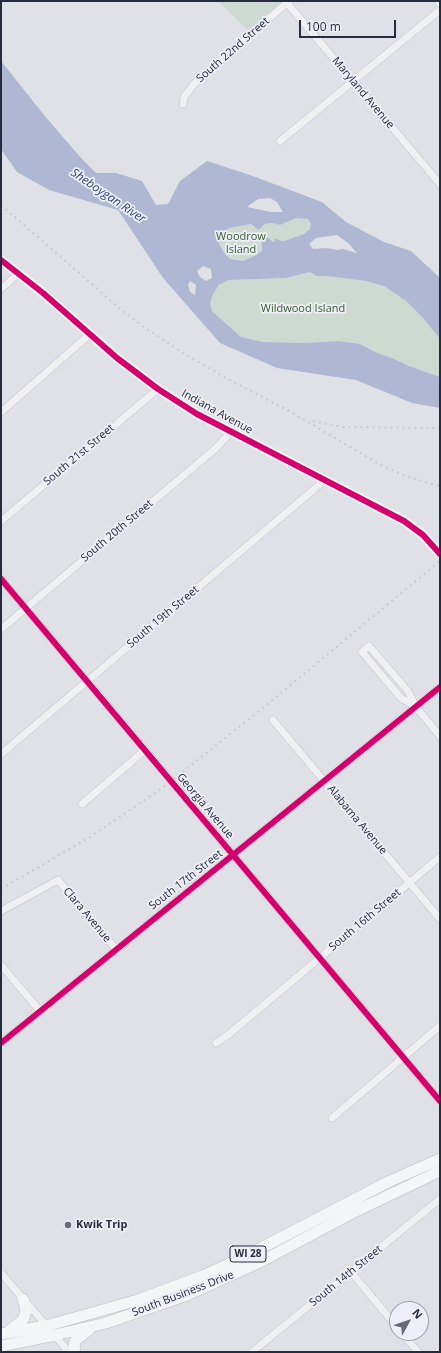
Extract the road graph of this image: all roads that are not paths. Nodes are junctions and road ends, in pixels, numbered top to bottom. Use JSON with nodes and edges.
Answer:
{"nodes":[{"id":1,"x":438,"y":1,"type":"edge"},
{"id":2,"x":288,"y":2,"type":"edge"},
{"id":3,"x":440,"y":4,"type":"edge"},
{"id":4,"x":440,"y":10,"type":"edge"},
{"id":5,"x":353,"y":81,"type":"junction"},
{"id":6,"x":184,"y":104,"type":"dead end"},
{"id":7,"x":280,"y":141,"type":"dead end"},
{"id":8,"x":440,"y":184,"type":"edge"},
{"id":9,"x":1,"y":260,"type":"edge"},
{"id":10,"x":19,"y":273,"type":"junction"},
{"id":11,"x":1,"y":289,"type":"edge"},
{"id":12,"x":90,"y":334,"type":"junction"},
{"id":13,"x":158,"y":389,"type":"junction"},
{"id":14,"x":1,"y":412,"type":"edge"},
{"id":15,"x":231,"y":432,"type":"junction"},
{"id":16,"x":325,"y":480,"type":"junction"},
{"id":17,"x":1,"y":521,"type":"edge"},
{"id":18,"x":437,"y":550,"type":"edge"},
{"id":19,"x":1,"y":579,"type":"edge"},
{"id":20,"x":26,"y":608,"type":"junction"},
{"id":21,"x":1,"y":629,"type":"edge"},
{"id":22,"x":88,"y":682,"type":"junction"},
{"id":23,"x":440,"y":687,"type":"edge"},
{"id":24,"x":416,"y":707,"type":"junction"},
{"id":25,"x":273,"y":720,"type":"dead end"},
{"id":26,"x":440,"y":736,"type":"edge"},
{"id":27,"x":145,"y":750,"type":"junction"},
{"id":28,"x":1,"y":754,"type":"edge"},
{"id":29,"x":324,"y":781,"type":"junction"},
{"id":30,"x":82,"y":804,"type":"dead end"},
{"id":31,"x":233,"y":855,"type":"junction"},
{"id":32,"x":440,"y":857,"type":"edge"},
{"id":33,"x":409,"y":883,"type":"junction"},
{"id":34,"x":1,"y":911,"type":"edge"},
{"id":35,"x":440,"y":919,"type":"edge"},
{"id":36,"x":116,"y":949,"type":"junction"},
{"id":37,"x":320,"y":958,"type":"junction"},
{"id":38,"x":1,"y":965,"type":"edge"},
{"id":39,"x":40,"y":1011,"type":"junction"},
{"id":40,"x":440,"y":1026,"type":"edge"},
{"id":41,"x":216,"y":1042,"type":"dead end"},
{"id":42,"x":1,"y":1043,"type":"edge"},
{"id":43,"x":403,"y":1057,"type":"junction"},
{"id":44,"x":440,"y":1101,"type":"edge"},
{"id":45,"x":332,"y":1118,"type":"dead end"},
{"id":46,"x":440,"y":1159,"type":"edge"},
{"id":47,"x":440,"y":1171,"type":"edge"},
{"id":48,"x":440,"y":1199,"type":"edge"},
{"id":49,"x":351,"y":1272,"type":"junction"},
{"id":50,"x":1,"y":1273,"type":"edge"},
{"id":51,"x":23,"y":1299,"type":"junction"},
{"id":52,"x":389,"y":1317,"type":"edge"},
{"id":53,"x":98,"y":1325,"type":"junction"},
{"id":54,"x":46,"y":1326,"type":"junction"},
{"id":55,"x":3,"y":1334,"type":"edge"},
{"id":56,"x":55,"y":1335,"type":"junction"},
{"id":57,"x":409,"y":1341,"type":"edge"},
{"id":58,"x":1,"y":1346,"type":"edge"},
{"id":59,"x":69,"y":1352,"type":"edge"},
{"id":60,"x":75,"y":1352,"type":"edge"},
{"id":61,"x":252,"y":1352,"type":"edge"},
{"id":62,"x":418,"y":1352,"type":"edge"}],
"edges":[{"from":1,"to":3,"type":"street"},
{"from":2,"to":5,"type":"street","name":"Maryland Avenue"},
{"from":2,"to":6,"type":"street","name":"South 22nd Street"},
{"from":4,"to":5,"type":"street"},
{"from":5,"to":7,"type":"street"},
{"from":5,"to":8,"type":"street","name":"Maryland Avenue"},
{"from":9,"to":10,"type":"main road","name":"Indiana Avenue"},
{"from":10,"to":11,"type":"street"},
{"from":10,"to":12,"type":"main road","name":"Indiana Avenue"},
{"from":12,"to":13,"type":"main road","name":"Indiana Avenue"},
{"from":12,"to":14,"type":"street"},
{"from":13,"to":15,"type":"main road","name":"Indiana Avenue"},
{"from":13,"to":17,"type":"street","name":"South 21st Street"},
{"from":15,"to":16,"type":"main road","name":"Indiana Avenue"},
{"from":15,"to":20,"type":"street","name":"South 20th Street"},
{"from":16,"to":18,"type":"main road","name":"Indiana Avenue"},
{"from":16,"to":22,"type":"street","name":"South 19th Street"},
{"from":19,"to":20,"type":"street","name":"Georgia Avenue"},
{"from":20,"to":21,"type":"street","name":"South 20th Street"},
{"from":20,"to":22,"type":"street","name":"Georgia Avenue"},
{"from":22,"to":27,"type":"street","name":"Georgia Avenue"},
{"from":22,"to":28,"type":"street","name":"South 19th Street"},
{"from":23,"to":24,"type":"street","name":"South 17th Street"},
{"from":24,"to":24,"type":"street"},
{"from":24,"to":26,"type":"street"},
{"from":24,"to":29,"type":"street","name":"South 17th Street"},
{"from":25,"to":29,"type":"street","name":"Alabama Avenue"},
{"from":27,"to":30,"type":"street"},
{"from":27,"to":31,"type":"street","name":"Georgia Avenue","bridge":true},
{"from":29,"to":31,"type":"street","name":"South 17th Street"},
{"from":29,"to":33,"type":"street","name":"Alabama Avenue"},
{"from":31,"to":36,"type":"street","name":"South 17th Street"},
{"from":31,"to":37,"type":"street","name":"Georgia Avenue"},
{"from":32,"to":33,"type":"street","name":"South 16th Street"},
{"from":33,"to":35,"type":"street","name":"Alabama Avenue"},
{"from":33,"to":37,"type":"street","name":"South 16th Street"},
{"from":34,"to":36,"type":"street","name":"Clara Avenue"},
{"from":36,"to":39,"type":"street","name":"South 17th Street"},
{"from":37,"to":41,"type":"street","name":"South 16th Street"},
{"from":37,"to":43,"type":"street","name":"Georgia Avenue"},
{"from":38,"to":39,"type":"street"},
{"from":39,"to":42,"type":"street","name":"South 17th Street"},
{"from":40,"to":43,"type":"street"},
{"from":43,"to":44,"type":"street","name":"Georgia Avenue"},
{"from":43,"to":45,"type":"street"},
{"from":46,"to":54,"type":"main road","name":"South Business Drive","number":"WI 28"},
{"from":47,"to":53,"type":"main road","name":"South Business Drive","number":"WI 28"},
{"from":48,"to":49,"type":"street","name":"South 14th Street"},
{"from":49,"to":52,"type":"street"},
{"from":49,"to":61,"type":"street","name":"South 14th Street"},
{"from":50,"to":51,"type":"street"},
{"from":51,"to":54,"type":"street"},
{"from":51,"to":55,"type":"main road"},
{"from":53,"to":56,"type":"main road","name":"South Business Drive","number":"WI 28"},
{"from":53,"to":60,"type":"main road"},
{"from":54,"to":55,"type":"main road","name":"South Business Drive","number":"WI 28"},
{"from":54,"to":56,"type":"street"},
{"from":56,"to":58,"type":"main road","name":"South Business Drive","number":"WI 28"},
{"from":56,"to":59,"type":"street"},
{"from":57,"to":62,"type":"street"}]}
